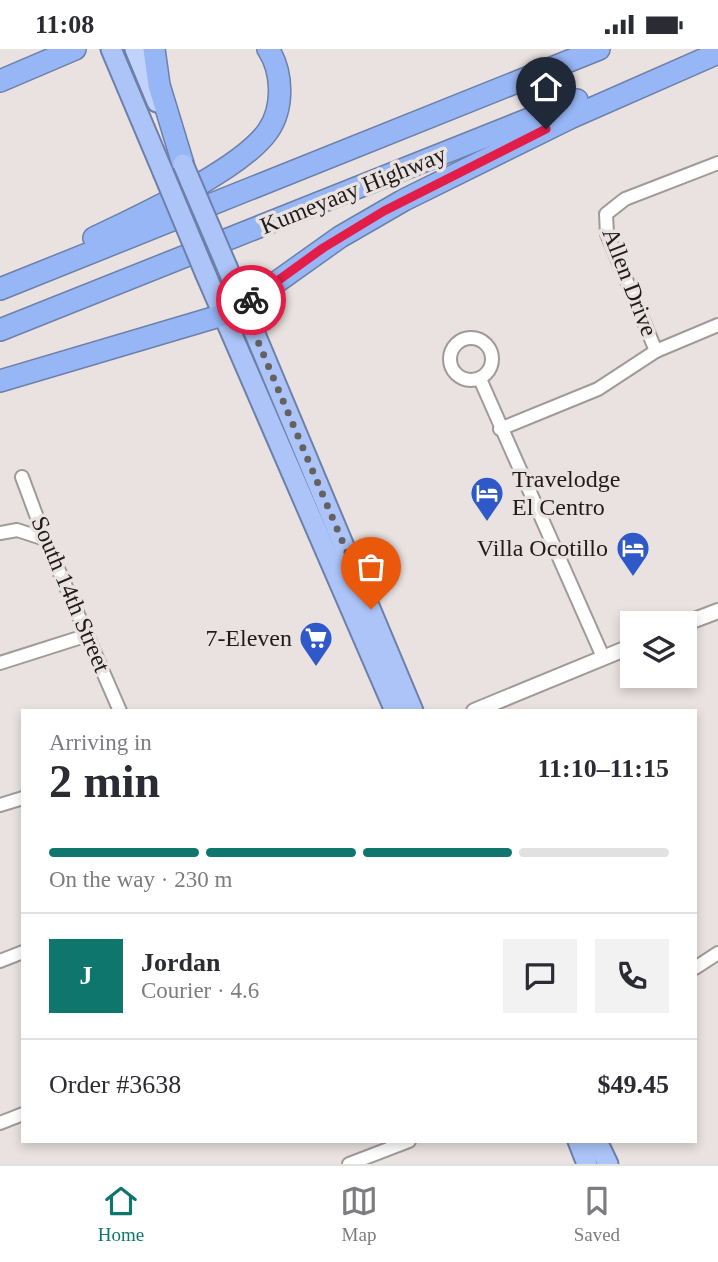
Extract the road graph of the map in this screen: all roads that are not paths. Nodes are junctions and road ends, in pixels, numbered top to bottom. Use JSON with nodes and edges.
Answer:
{"nodes":[{"id":1,"x":75,"y":49,"type":"edge"},
{"id":2,"x":111,"y":49,"type":"edge"},
{"id":3,"x":135,"y":49,"type":"edge"},
{"id":4,"x":154,"y":49,"type":"edge"},
{"id":5,"x":268,"y":49,"type":"edge"},
{"id":6,"x":599,"y":49,"type":"edge"},
{"id":7,"x":705,"y":49,"type":"edge"},
{"id":8,"x":718,"y":53,"type":"edge"},
{"id":9,"x":0,"y":81,"type":"edge"},
{"id":10,"x":718,"y":163,"type":"edge"},
{"id":11,"x":183,"y":164,"type":"junction"},
{"id":12,"x":9,"y":285,"type":"edge"},
{"id":13,"x":243,"y":306,"type":"junction"},
{"id":14,"x":223,"y":315,"type":"junction"},
{"id":15,"x":718,"y":324,"type":"edge"},
{"id":16,"x":0,"y":330,"type":"edge"},
{"id":17,"x":656,"y":351,"type":"junction"},
{"id":18,"x":480,"y":379,"type":"dead end"},
{"id":19,"x":0,"y":381,"type":"edge"},
{"id":20,"x":500,"y":429,"type":"junction"},
{"id":21,"x":22,"y":477,"type":"dead end"},
{"id":22,"x":0,"y":533,"type":"edge"},
{"id":23,"x":45,"y":539,"type":"junction"},
{"id":24,"x":718,"y":611,"type":"edge"},
{"id":25,"x":697,"y":619,"type":"edge"},
{"id":26,"x":88,"y":635,"type":"junction"},
{"id":27,"x":620,"y":651,"type":"edge"},
{"id":28,"x":603,"y":657,"type":"junction"},
{"id":29,"x":0,"y":663,"type":"edge"},
{"id":30,"x":119,"y":709,"type":"edge"},
{"id":31,"x":394,"y":709,"type":"edge"},
{"id":32,"x":412,"y":709,"type":"edge"},
{"id":33,"x":479,"y":709,"type":"edge"},
{"id":34,"x":21,"y":799,"type":"edge"},
{"id":35,"x":0,"y":805,"type":"edge"},
{"id":36,"x":21,"y":953,"type":"edge"},
{"id":37,"x":718,"y":953,"type":"edge"},
{"id":38,"x":0,"y":961,"type":"edge"},
{"id":39,"x":697,"y":967,"type":"edge"},
{"id":40,"x":21,"y":1115,"type":"edge"},
{"id":41,"x":0,"y":1123,"type":"edge"},
{"id":42,"x":404,"y":1143,"type":"edge"},
{"id":43,"x":579,"y":1143,"type":"edge"},
{"id":44,"x":598,"y":1143,"type":"edge"},
{"id":45,"x":349,"y":1164,"type":"edge"},
{"id":46,"x":587,"y":1164,"type":"edge"},
{"id":47,"x":608,"y":1164,"type":"edge"}],
"edges":[{"from":1,"to":9,"type":"highway"},
{"from":2,"to":14,"type":"highway","bridge":true},
{"from":3,"to":11,"type":"main road"},
{"from":4,"to":11,"type":"highway"},
{"from":5,"to":12,"type":"highway"},
{"from":6,"to":12,"type":"highway","name":"Kumeyaay Highway"},
{"from":7,"to":16,"type":"highway","name":"Kumeyaay Highway"},
{"from":8,"to":13,"type":"highway"},
{"from":10,"to":17,"type":"street","name":"Allen Drive"},
{"from":11,"to":13,"type":"highway","bridge":true},
{"from":13,"to":14,"type":"highway"},
{"from":13,"to":32,"type":"highway"},
{"from":14,"to":19,"type":"highway"},
{"from":14,"to":31,"type":"highway"},
{"from":15,"to":17,"type":"street"},
{"from":17,"to":20,"type":"street"},
{"from":18,"to":20,"type":"street"},
{"from":20,"to":28,"type":"street"},
{"from":21,"to":23,"type":"street","name":"South 14th Street"},
{"from":22,"to":23,"type":"street"},
{"from":23,"to":26,"type":"street","name":"South 14th Street"},
{"from":24,"to":25,"type":"street"},
{"from":26,"to":29,"type":"street"},
{"from":26,"to":30,"type":"street","name":"South 14th Street"},
{"from":27,"to":28,"type":"street"},
{"from":28,"to":33,"type":"street"},
{"from":34,"to":35,"type":"street"},
{"from":36,"to":38,"type":"street"},
{"from":37,"to":39,"type":"street"},
{"from":40,"to":41,"type":"street"},
{"from":42,"to":45,"type":"street"},
{"from":43,"to":46,"type":"highway"},
{"from":44,"to":47,"type":"highway"}]}
